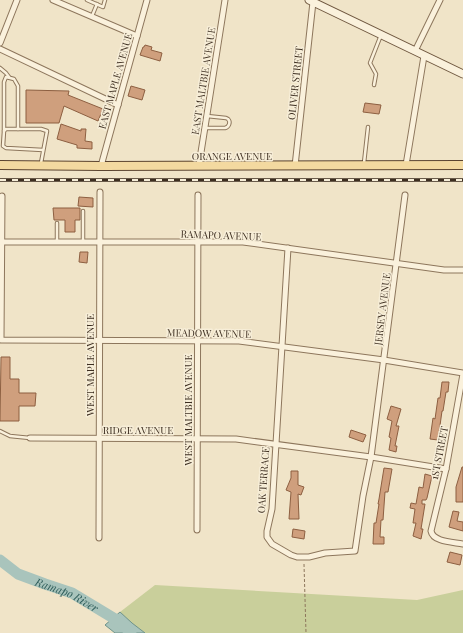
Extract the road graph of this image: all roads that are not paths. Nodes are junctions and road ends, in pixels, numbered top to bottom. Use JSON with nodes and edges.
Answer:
{"nodes":[{"id":1,"x":17,"y":0,"type":"edge"},
{"id":2,"x":53,"y":0,"type":"edge"},
{"id":3,"x":89,"y":0,"type":"edge"},
{"id":4,"x":105,"y":0,"type":"edge"},
{"id":5,"x":147,"y":0,"type":"edge"},
{"id":6,"x":225,"y":0,"type":"edge"},
{"id":7,"x":440,"y":0,"type":"edge"},
{"id":8,"x":311,"y":1,"type":"edge"},
{"id":9,"x":97,"y":4,"type":"junction"},
{"id":10,"x":91,"y":16,"type":"junction"},
{"id":11,"x":381,"y":35,"type":"junction"},
{"id":12,"x":137,"y":36,"type":"junction"},
{"id":13,"x":0,"y":43,"type":"edge"},
{"id":14,"x":0,"y":49,"type":"edge"},
{"id":15,"x":415,"y":51,"type":"junction"},
{"id":16,"x":424,"y":56,"type":"junction"},
{"id":17,"x":0,"y":68,"type":"edge"},
{"id":18,"x":463,"y":74,"type":"edge"},
{"id":19,"x":9,"y":77,"type":"junction"},
{"id":20,"x":374,"y":85,"type":"dead end"},
{"id":21,"x":118,"y":105,"type":"junction"},
{"id":22,"x":0,"y":114,"type":"edge"},
{"id":23,"x":4,"y":114,"type":"junction"},
{"id":24,"x":207,"y":116,"type":"junction"},
{"id":25,"x":368,"y":127,"type":"dead end"},
{"id":26,"x":205,"y":128,"type":"junction"},
{"id":27,"x":18,"y":129,"type":"junction"},
{"id":28,"x":4,"y":131,"type":"junction"},
{"id":29,"x":43,"y":150,"type":"junction"},
{"id":30,"x":0,"y":165,"type":"edge"},
{"id":31,"x":406,"y":165,"type":"junction"},
{"id":32,"x":463,"y":165,"type":"edge"},
{"id":33,"x":41,"y":166,"type":"junction"},
{"id":34,"x":101,"y":166,"type":"junction"},
{"id":35,"x":199,"y":166,"type":"junction"},
{"id":36,"x":295,"y":166,"type":"junction"},
{"id":37,"x":364,"y":166,"type":"junction"},
{"id":38,"x":100,"y":192,"type":"dead end"},
{"id":39,"x":198,"y":195,"type":"dead end"},
{"id":40,"x":405,"y":195,"type":"dead end"},
{"id":41,"x":1,"y":196,"type":"edge"},
{"id":42,"x":1,"y":211,"type":"edge"},
{"id":43,"x":83,"y":211,"type":"dead end"},
{"id":44,"x":57,"y":223,"type":"dead end"},
{"id":45,"x":1,"y":225,"type":"edge"},
{"id":46,"x":1,"y":242,"type":"edge"},
{"id":47,"x":57,"y":242,"type":"junction"},
{"id":48,"x":83,"y":242,"type":"junction"},
{"id":49,"x":100,"y":242,"type":"junction"},
{"id":50,"x":198,"y":242,"type":"junction"},
{"id":51,"x":288,"y":248,"type":"junction"},
{"id":52,"x":396,"y":263,"type":"junction"},
{"id":53,"x":463,"y":270,"type":"edge"},
{"id":54,"x":100,"y":340,"type":"junction"},
{"id":55,"x":198,"y":341,"type":"junction"},
{"id":56,"x":282,"y":346,"type":"junction"},
{"id":57,"x":384,"y":360,"type":"junction"},
{"id":58,"x":463,"y":373,"type":"edge"},
{"id":59,"x":376,"y":424,"type":"joint"},
{"id":60,"x":0,"y":431,"type":"edge"},
{"id":61,"x":30,"y":438,"type":"joint"},
{"id":62,"x":100,"y":439,"type":"junction"},
{"id":63,"x":197,"y":439,"type":"junction"},
{"id":64,"x":275,"y":444,"type":"junction"},
{"id":65,"x":371,"y":457,"type":"junction"},
{"id":66,"x":446,"y":469,"type":"junction"},
{"id":67,"x":197,"y":530,"type":"dead end"},
{"id":68,"x":99,"y":538,"type":"dead end"},
{"id":69,"x":463,"y":544,"type":"edge"}],
"edges":[{"from":1,"to":13,"type":"street"},
{"from":2,"to":10,"type":"street"},
{"from":3,"to":9,"type":"lane"},
{"from":4,"to":9,"type":"lane"},
{"from":5,"to":12,"type":"street","name":"EAST MAPLE AVENUE"},
{"from":6,"to":24,"type":"street","name":"EAST MALTBIE AVENUE"},
{"from":7,"to":15,"type":"street"},
{"from":8,"to":11,"type":"street"},
{"from":8,"to":36,"type":"street","name":"OLIVER STREET"},
{"from":9,"to":10,"type":"lane"},
{"from":10,"to":12,"type":"street"},
{"from":11,"to":15,"type":"street"},
{"from":11,"to":20,"type":"lane"},
{"from":12,"to":21,"type":"street","name":"EAST MAPLE AVENUE"},
{"from":14,"to":21,"type":"street"},
{"from":15,"to":16,"type":"street"},
{"from":16,"to":18,"type":"street"},
{"from":16,"to":31,"type":"street"},
{"from":17,"to":19,"type":"lane"},
{"from":19,"to":23,"type":"lane"},
{"from":19,"to":27,"type":"lane"},
{"from":21,"to":34,"type":"street","name":"EAST MAPLE AVENUE"},
{"from":22,"to":23,"type":"lane"},
{"from":23,"to":28,"type":"lane"},
{"from":24,"to":26,"type":"street","name":"EAST MALTBIE AVENUE"},
{"from":24,"to":26,"type":"lane"},
{"from":25,"to":37,"type":"lane"},
{"from":26,"to":35,"type":"street","name":"EAST MALTBIE AVENUE"},
{"from":27,"to":28,"type":"lane"},
{"from":27,"to":29,"type":"lane"},
{"from":28,"to":29,"type":"lane"},
{"from":29,"to":33,"type":"lane"},
{"from":30,"to":33,"type":"main road","name":"ORANGE AVENUE"},
{"from":31,"to":32,"type":"main road","name":"ORANGE AVENUE"},
{"from":31,"to":37,"type":"main road","name":"ORANGE AVENUE"},
{"from":33,"to":34,"type":"main road","name":"ORANGE AVENUE"},
{"from":34,"to":35,"type":"main road","name":"ORANGE AVENUE"},
{"from":35,"to":36,"type":"main road","name":"ORANGE AVENUE"},
{"from":36,"to":37,"type":"main road","name":"ORANGE AVENUE"},
{"from":38,"to":49,"type":"street","name":"WEST MAPLE AVENUE"},
{"from":39,"to":50,"type":"street","name":"WEST MALTBIE AVENUE"},
{"from":40,"to":52,"type":"street","name":"JERSEY AVENUE"},
{"from":41,"to":42,"type":"street"},
{"from":42,"to":45,"type":"street"},
{"from":43,"to":48,"type":"lane"},
{"from":44,"to":47,"type":"lane"},
{"from":45,"to":46,"type":"street"},
{"from":46,"to":47,"type":"street","name":"RAMAPO AVENUE"},
{"from":46,"to":54,"type":"street","name":"MEADOW AVENUE"},
{"from":47,"to":48,"type":"street","name":"RAMAPO AVENUE"},
{"from":48,"to":49,"type":"street","name":"RAMAPO AVENUE"},
{"from":49,"to":50,"type":"street","name":"RAMAPO AVENUE"},
{"from":49,"to":54,"type":"street","name":"WEST MAPLE AVENUE"},
{"from":50,"to":51,"type":"street","name":"RAMAPO AVENUE"},
{"from":50,"to":55,"type":"street","name":"WEST MALTBIE AVENUE"},
{"from":51,"to":52,"type":"street","name":"RAMAPO AVENUE"},
{"from":51,"to":56,"type":"street","name":"OAK TERRACE"},
{"from":52,"to":53,"type":"street","name":"RAMAPO AVENUE"},
{"from":52,"to":57,"type":"street","name":"JERSEY AVENUE"},
{"from":54,"to":55,"type":"street","name":"MEADOW AVENUE"},
{"from":54,"to":62,"type":"street","name":"WEST MAPLE AVENUE"},
{"from":55,"to":56,"type":"street","name":"MEADOW AVENUE"},
{"from":55,"to":63,"type":"street","name":"WEST MALTBIE AVENUE"},
{"from":56,"to":57,"type":"street","name":"MEADOW AVENUE"},
{"from":56,"to":64,"type":"street","name":"OAK TERRACE"},
{"from":57,"to":58,"type":"street","name":"MEADOW AVENUE"},
{"from":57,"to":59,"type":"street","name":"JERSEY AVENUE"},
{"from":58,"to":66,"type":"street","name":"1ST STREET"},
{"from":59,"to":65,"type":"street","name":"OAK TERRACE"},
{"from":60,"to":61,"type":"lane"},
{"from":61,"to":62,"type":"street","name":"RIDGE AVENUE"},
{"from":62,"to":63,"type":"street","name":"RIDGE AVENUE"},
{"from":62,"to":68,"type":"street","name":"WEST MAPLE AVENUE"},
{"from":63,"to":64,"type":"street","name":"RIDGE AVENUE"},
{"from":63,"to":67,"type":"street","name":"WEST MALTBIE AVENUE"},
{"from":64,"to":65,"type":"street","name":"RIDGE AVENUE"},
{"from":64,"to":65,"type":"street","name":"OAK TERRACE"},
{"from":65,"to":66,"type":"street","name":"RIDGE AVENUE"},
{"from":66,"to":69,"type":"street","name":"1ST STREET"}]}
